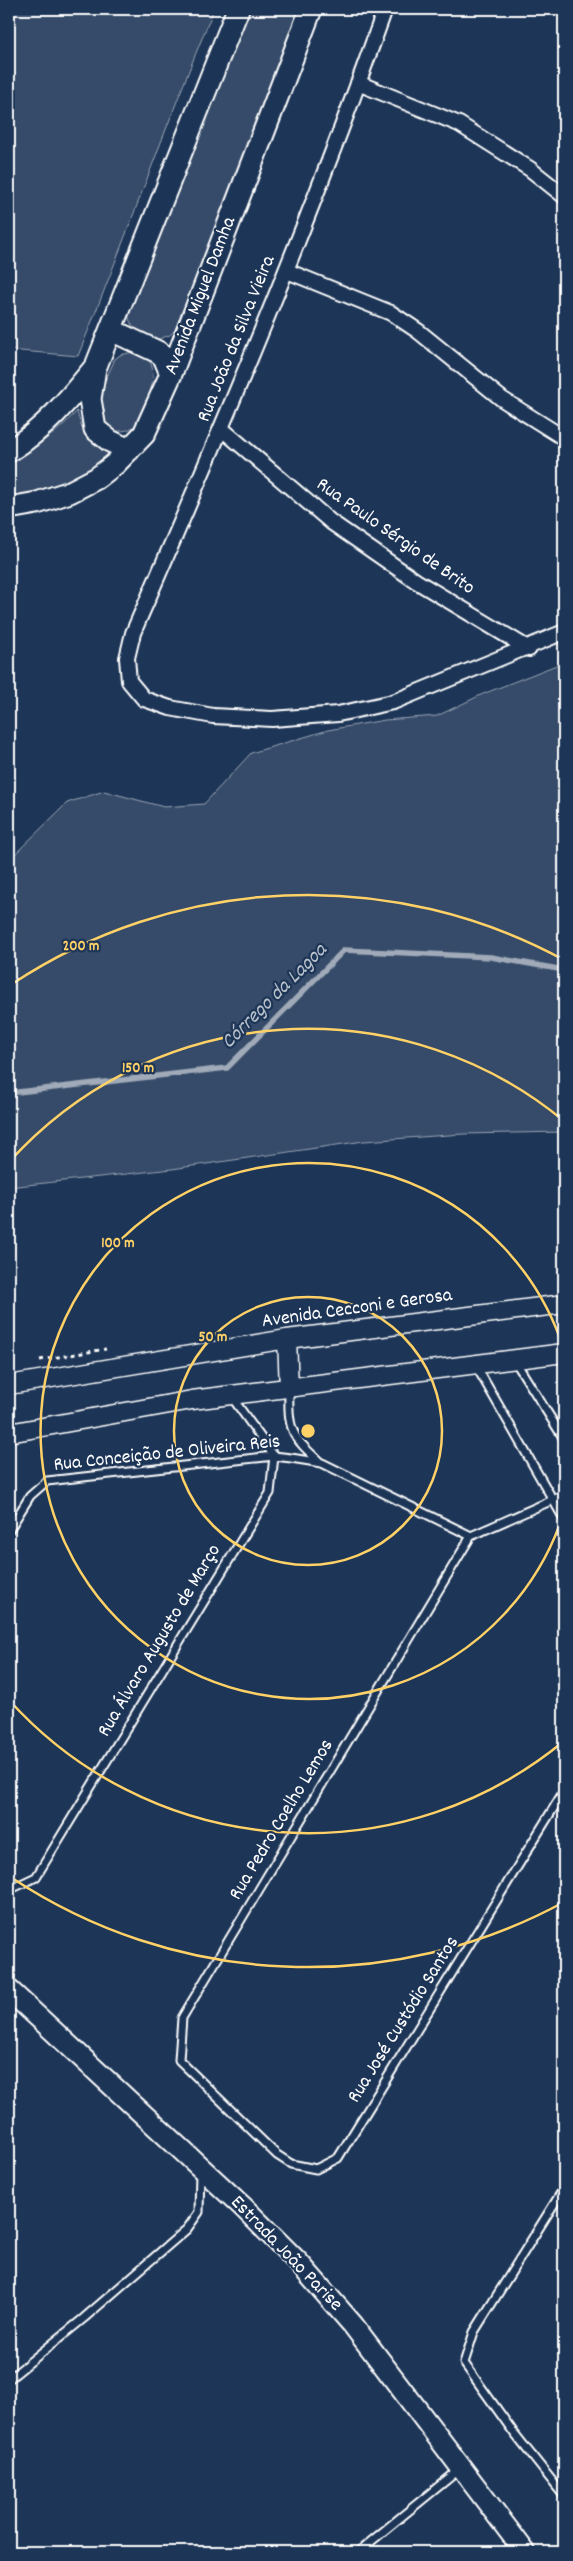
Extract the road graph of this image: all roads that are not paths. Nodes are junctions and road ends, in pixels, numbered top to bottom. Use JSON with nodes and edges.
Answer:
{"nodes":[{"id":1,"x":238,"y":9,"type":"edge"},
{"id":2,"x":310,"y":9,"type":"edge"},
{"id":3,"x":385,"y":9,"type":"edge"},
{"id":4,"x":358,"y":83,"type":"junction"},
{"id":5,"x":564,"y":196,"type":"edge"},
{"id":6,"x":287,"y":271,"type":"junction"},
{"id":7,"x":111,"y":330,"type":"junction"},
{"id":8,"x":96,"y":366,"type":"junction"},
{"id":9,"x":171,"y":374,"type":"junction"},
{"id":10,"x":222,"y":429,"type":"junction"},
{"id":11,"x":564,"y":438,"type":"edge"},
{"id":12,"x":129,"y":450,"type":"junction"},
{"id":13,"x":9,"y":451,"type":"edge"},
{"id":14,"x":9,"y":508,"type":"edge"},
{"id":15,"x":564,"y":632,"type":"edge"},
{"id":16,"x":529,"y":648,"type":"junction"},
{"id":17,"x":564,"y":1304,"type":"edge"},
{"id":18,"x":287,"y":1339,"type":"junction"},
{"id":19,"x":564,"y":1353,"type":"edge"},
{"id":20,"x":513,"y":1359,"type":"junction"},
{"id":21,"x":475,"y":1364,"type":"junction"},
{"id":22,"x":9,"y":1384,"type":"edge"},
{"id":23,"x":289,"y":1388,"type":"junction"},
{"id":24,"x":230,"y":1395,"type":"junction"},
{"id":25,"x":9,"y":1433,"type":"edge"},
{"id":26,"x":564,"y":1439,"type":"edge"},
{"id":27,"x":274,"y":1456,"type":"junction"},
{"id":28,"x":322,"y":1463,"type":"junction"},
{"id":29,"x":564,"y":1495,"type":"edge"},
{"id":30,"x":552,"y":1500,"type":"junction"},
{"id":31,"x":564,"y":1519,"type":"edge"},
{"id":32,"x":9,"y":1530,"type":"edge"},
{"id":33,"x":471,"y":1536,"type":"junction"},
{"id":34,"x":564,"y":1791,"type":"edge"},
{"id":35,"x":9,"y":1887,"type":"edge"},
{"id":36,"x":9,"y":1990,"type":"edge"},
{"id":37,"x":235,"y":2113,"type":"joint"},
{"id":38,"x":200,"y":2169,"type":"junction"},
{"id":39,"x":564,"y":2188,"type":"edge"},
{"id":40,"x":9,"y":2378,"type":"edge"},
{"id":41,"x":460,"y":2469,"type":"junction"},
{"id":42,"x":564,"y":2496,"type":"edge"},
{"id":43,"x":358,"y":2552,"type":"edge"},
{"id":44,"x":525,"y":2552,"type":"edge"}],
"edges":[{"from":1,"to":7,"type":"main road"},
{"from":2,"to":9,"type":"main road","name":"Avenida Miguel Damha"},
{"from":3,"to":4,"type":"street","name":"Rua João da Silva Vieira"},
{"from":4,"to":5,"type":"street"},
{"from":4,"to":6,"type":"street","name":"Rua João da Silva Vieira"},
{"from":6,"to":10,"type":"street","name":"Rua João da Silva Vieira"},
{"from":6,"to":11,"type":"street"},
{"from":7,"to":8,"type":"main road"},
{"from":7,"to":9,"type":"main road"},
{"from":8,"to":12,"type":"main road"},
{"from":8,"to":13,"type":"main road"},
{"from":9,"to":12,"type":"main road","name":"Avenida Miguel Damha"},
{"from":10,"to":16,"type":"street","name":"Rua Paulo Sérgio de Brito"},
{"from":10,"to":16,"type":"street","name":"Rua João da Silva Vieira"},
{"from":12,"to":14,"type":"main road","name":"Avenida Miguel Damha"},
{"from":15,"to":16,"type":"street"},
{"from":17,"to":18,"type":"street","name":"Avenida Cecconi e Gerosa"},
{"from":18,"to":22,"type":"street","name":"Avenida Cecconi e Gerosa"},
{"from":18,"to":23,"type":"street"},
{"from":19,"to":20,"type":"street"},
{"from":20,"to":21,"type":"street"},
{"from":20,"to":26,"type":"lane"},
{"from":21,"to":23,"type":"street"},
{"from":21,"to":30,"type":"lane"},
{"from":23,"to":24,"type":"street"},
{"from":23,"to":28,"type":"lane","name":"Rua Conceição de Oliveira Reis"},
{"from":24,"to":25,"type":"street"},
{"from":24,"to":27,"type":"lane"},
{"from":27,"to":28,"type":"lane","name":"Rua Conceição de Oliveira Reis"},
{"from":27,"to":32,"type":"lane","name":"Rua Conceição de Oliveira Reis"},
{"from":27,"to":35,"type":"lane","name":"Rua Álvaro Augusto de Março"},
{"from":28,"to":33,"type":"lane","name":"Rua Conceição de Oliveira Reis"},
{"from":29,"to":30,"type":"lane"},
{"from":30,"to":31,"type":"lane"},
{"from":30,"to":33,"type":"lane"},
{"from":33,"to":37,"type":"lane","name":"Rua Pedro Coelho Lemos"},
{"from":34,"to":37,"type":"lane","name":"Rua José Custódio Santos"},
{"from":36,"to":38,"type":"main road","name":"Estrada João Parise"},
{"from":38,"to":40,"type":"lane"},
{"from":38,"to":41,"type":"main road","name":"Estrada João Parise"},
{"from":39,"to":42,"type":"lane"},
{"from":41,"to":43,"type":"lane"},
{"from":41,"to":44,"type":"main road","name":"Estrada João Parise"}]}
